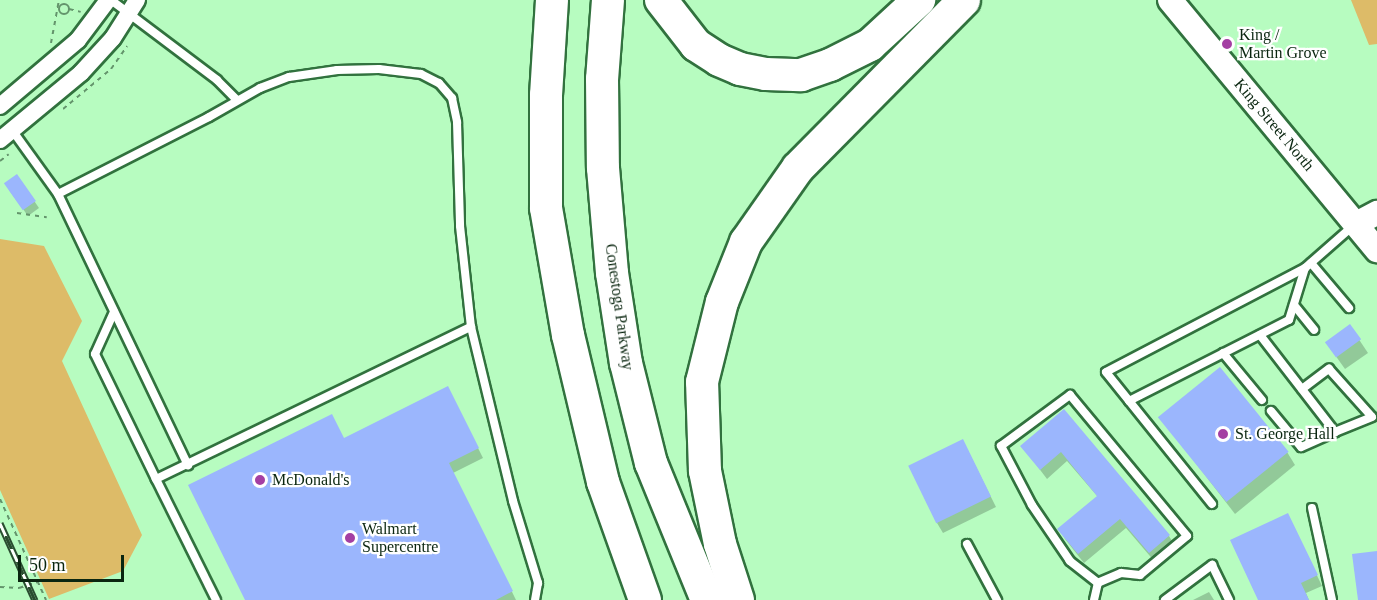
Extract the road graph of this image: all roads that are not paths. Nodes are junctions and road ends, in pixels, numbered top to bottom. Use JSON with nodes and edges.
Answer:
{"nodes":[{"id":1,"x":110,"y":0,"type":"edge"},
{"id":2,"x":552,"y":0,"type":"edge"},
{"id":3,"x":608,"y":0,"type":"edge"},
{"id":4,"x":661,"y":0,"type":"edge"},
{"id":5,"x":919,"y":0,"type":"edge"},
{"id":6,"x":964,"y":0,"type":"edge"},
{"id":7,"x":1170,"y":0,"type":"edge"},
{"id":8,"x":133,"y":7,"type":"edge"},
{"id":9,"x":237,"y":100,"type":"junction"},
{"id":10,"x":0,"y":105,"type":"edge"},
{"id":11,"x":8,"y":141,"type":"edge"},
{"id":12,"x":58,"y":194,"type":"junction"},
{"id":13,"x":1377,"y":213,"type":"edge"},
{"id":14,"x":1356,"y":224,"type":"junction"},
{"id":15,"x":1377,"y":250,"type":"edge"},
{"id":16,"x":1308,"y":265,"type":"junction"},
{"id":17,"x":1294,"y":305,"type":"junction"},
{"id":18,"x":1349,"y":308,"type":"dead end"},
{"id":19,"x":114,"y":312,"type":"junction"},
{"id":20,"x":471,"y":327,"type":"junction"},
{"id":21,"x":1314,"y":330,"type":"dead end"},
{"id":22,"x":1260,"y":334,"type":"junction"},
{"id":23,"x":1223,"y":353,"type":"junction"},
{"id":24,"x":1302,"y":389,"type":"junction"},
{"id":25,"x":1262,"y":400,"type":"dead end"},
{"id":26,"x":1129,"y":401,"type":"junction"},
{"id":27,"x":1271,"y":411,"type":"dead end"},
{"id":28,"x":1335,"y":432,"type":"junction"},
{"id":29,"x":188,"y":465,"type":"junction"},
{"id":30,"x":156,"y":479,"type":"junction"},
{"id":31,"x":1212,"y":504,"type":"dead end"},
{"id":32,"x":1311,"y":508,"type":"dead end"},
{"id":33,"x":967,"y":544,"type":"dead end"},
{"id":34,"x":1098,"y":583,"type":"junction"},
{"id":35,"x":216,"y":600,"type":"edge"},
{"id":36,"x":535,"y":600,"type":"edge"},
{"id":37,"x":645,"y":600,"type":"edge"},
{"id":38,"x":707,"y":600,"type":"edge"},
{"id":39,"x":738,"y":600,"type":"edge"},
{"id":40,"x":997,"y":600,"type":"edge"},
{"id":41,"x":1094,"y":600,"type":"edge"},
{"id":42,"x":1165,"y":600,"type":"edge"},
{"id":43,"x":1229,"y":600,"type":"edge"},
{"id":44,"x":1332,"y":600,"type":"edge"}],
"edges":[{"from":1,"to":8,"type":"lane"},
{"from":1,"to":10,"type":"street"},
{"from":2,"to":37,"type":"highway"},
{"from":3,"to":38,"type":"highway","name":"Conestoga Parkway"},
{"from":4,"to":5,"type":"highway"},
{"from":6,"to":39,"type":"highway"},
{"from":7,"to":14,"type":"main road","name":"King Street North"},
{"from":8,"to":9,"type":"lane"},
{"from":8,"to":11,"type":"street"},
{"from":9,"to":12,"type":"lane"},
{"from":9,"to":20,"type":"lane"},
{"from":11,"to":12,"type":"lane"},
{"from":12,"to":19,"type":"lane"},
{"from":13,"to":14,"type":"main road"},
{"from":14,"to":15,"type":"main road","name":"King Street North"},
{"from":14,"to":16,"type":"lane"},
{"from":16,"to":17,"type":"lane"},
{"from":16,"to":18,"type":"lane"},
{"from":16,"to":26,"type":"lane"},
{"from":17,"to":21,"type":"lane"},
{"from":17,"to":22,"type":"lane"},
{"from":19,"to":29,"type":"lane"},
{"from":19,"to":30,"type":"lane"},
{"from":20,"to":29,"type":"lane"},
{"from":20,"to":36,"type":"lane"},
{"from":22,"to":23,"type":"lane"},
{"from":22,"to":24,"type":"lane"},
{"from":23,"to":25,"type":"lane"},
{"from":23,"to":26,"type":"lane"},
{"from":24,"to":28,"type":"lane"},
{"from":24,"to":28,"type":"lane"},
{"from":26,"to":31,"type":"lane"},
{"from":27,"to":28,"type":"lane"},
{"from":29,"to":30,"type":"lane"},
{"from":30,"to":35,"type":"lane"},
{"from":32,"to":44,"type":"lane"},
{"from":33,"to":40,"type":"lane"},
{"from":34,"to":34,"type":"lane"},
{"from":34,"to":41,"type":"lane"},
{"from":42,"to":43,"type":"lane"}]}
